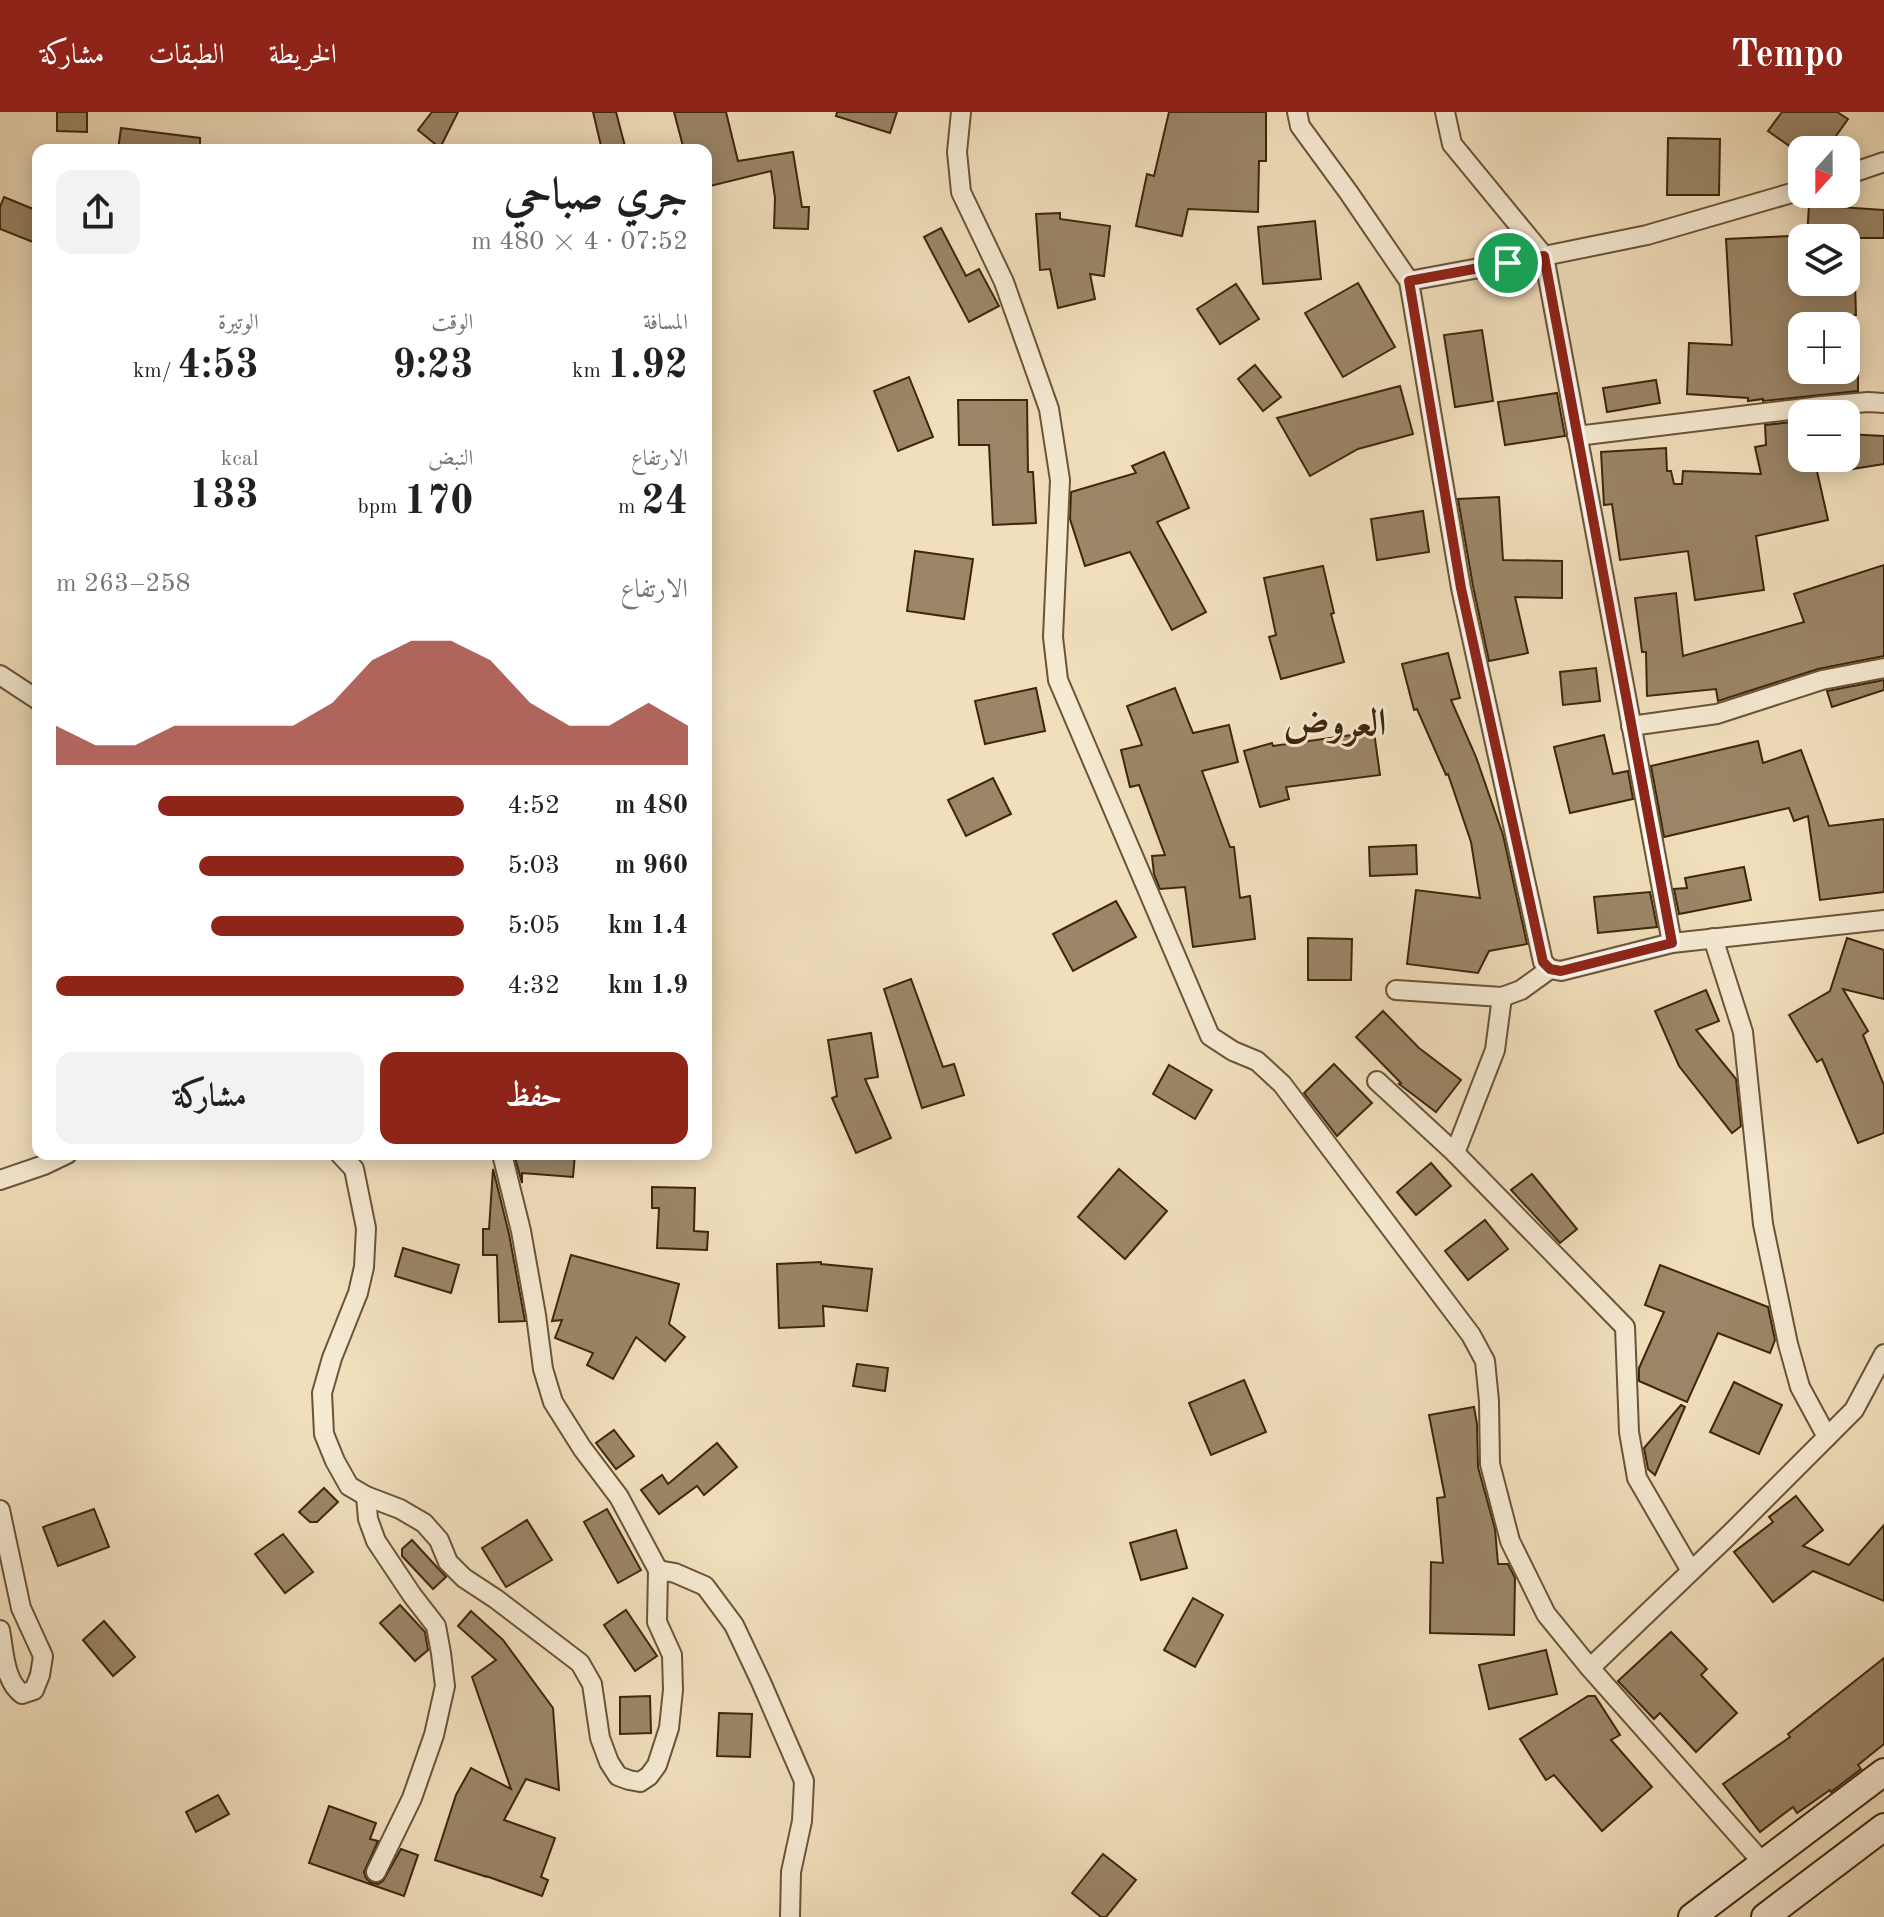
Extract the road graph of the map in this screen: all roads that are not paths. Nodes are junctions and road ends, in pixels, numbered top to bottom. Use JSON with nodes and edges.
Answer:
{"nodes":[{"id":1,"x":961,"y":112,"type":"edge"},
{"id":2,"x":1297,"y":112,"type":"edge"},
{"id":3,"x":1445,"y":112,"type":"edge"},
{"id":4,"x":1884,"y":162,"type":"edge"},
{"id":5,"x":1860,"y":170,"type":"edge"},
{"id":6,"x":1788,"y":194,"type":"edge"},
{"id":7,"x":1544,"y":256,"type":"junction"},
{"id":8,"x":1409,"y":281,"type":"junction"},
{"id":9,"x":1884,"y":403,"type":"edge"},
{"id":10,"x":1577,"y":436,"type":"junction"},
{"id":11,"x":1884,"y":668,"type":"edge"},
{"id":12,"x":0,"y":675,"type":"edge"},
{"id":13,"x":32,"y":696,"type":"edge"},
{"id":14,"x":1631,"y":726,"type":"junction"},
{"id":15,"x":1884,"y":920,"type":"edge"},
{"id":16,"x":1713,"y":938,"type":"junction"},
{"id":17,"x":1672,"y":943,"type":"junction"},
{"id":18,"x":1550,"y":969,"type":"junction"},
{"id":19,"x":1396,"y":990,"type":"dead end"},
{"id":20,"x":1502,"y":997,"type":"junction"},
{"id":21,"x":1377,"y":1081,"type":"dead end"},
{"id":22,"x":1455,"y":1153,"type":"junction"},
{"id":23,"x":54,"y":1160,"type":"edge"},
{"id":24,"x":346,"y":1160,"type":"edge"},
{"id":25,"x":503,"y":1160,"type":"edge"},
{"id":26,"x":0,"y":1180,"type":"edge"},
{"id":27,"x":1884,"y":1354,"type":"edge"},
{"id":28,"x":1827,"y":1437,"type":"junction"},
{"id":29,"x":366,"y":1496,"type":"junction"},
{"id":30,"x":0,"y":1510,"type":"edge"},
{"id":31,"x":658,"y":1570,"type":"junction"},
{"id":32,"x":1691,"y":1571,"type":"junction"},
{"id":33,"x":0,"y":1630,"type":"edge"},
{"id":34,"x":1590,"y":1668,"type":"junction"},
{"id":35,"x":1884,"y":1772,"type":"edge"},
{"id":36,"x":1884,"y":1827,"type":"edge"},
{"id":37,"x":1763,"y":1863,"type":"junction"},
{"id":38,"x":376,"y":1872,"type":"dead end"},
{"id":39,"x":790,"y":1917,"type":"edge"},
{"id":40,"x":1692,"y":1917,"type":"edge"},
{"id":41,"x":1765,"y":1917,"type":"edge"}],
"edges":[{"from":1,"to":34,"type":"street"},
{"from":2,"to":8,"type":"street"},
{"from":3,"to":7,"type":"street"},
{"from":4,"to":5,"type":"street"},
{"from":6,"to":7,"type":"street"},
{"from":7,"to":8,"type":"street"},
{"from":7,"to":10,"type":"street"},
{"from":8,"to":18,"type":"street"},
{"from":9,"to":10,"type":"street"},
{"from":10,"to":14,"type":"street"},
{"from":11,"to":14,"type":"street"},
{"from":12,"to":13,"type":"street"},
{"from":14,"to":17,"type":"street"},
{"from":15,"to":16,"type":"street"},
{"from":16,"to":17,"type":"street"},
{"from":16,"to":28,"type":"street"},
{"from":17,"to":18,"type":"street"},
{"from":18,"to":20,"type":"street"},
{"from":19,"to":20,"type":"street"},
{"from":20,"to":22,"type":"street"},
{"from":21,"to":22,"type":"street"},
{"from":22,"to":32,"type":"street"},
{"from":23,"to":26,"type":"street"},
{"from":24,"to":29,"type":"street"},
{"from":25,"to":31,"type":"street"},
{"from":27,"to":28,"type":"street"},
{"from":28,"to":32,"type":"street"},
{"from":29,"to":31,"type":"street"},
{"from":29,"to":38,"type":"street"},
{"from":30,"to":33,"type":"street"},
{"from":31,"to":39,"type":"street"},
{"from":32,"to":34,"type":"street"},
{"from":34,"to":37,"type":"street"},
{"from":35,"to":37,"type":"main road"},
{"from":36,"to":41,"type":"main road"},
{"from":37,"to":40,"type":"main road"}]}
